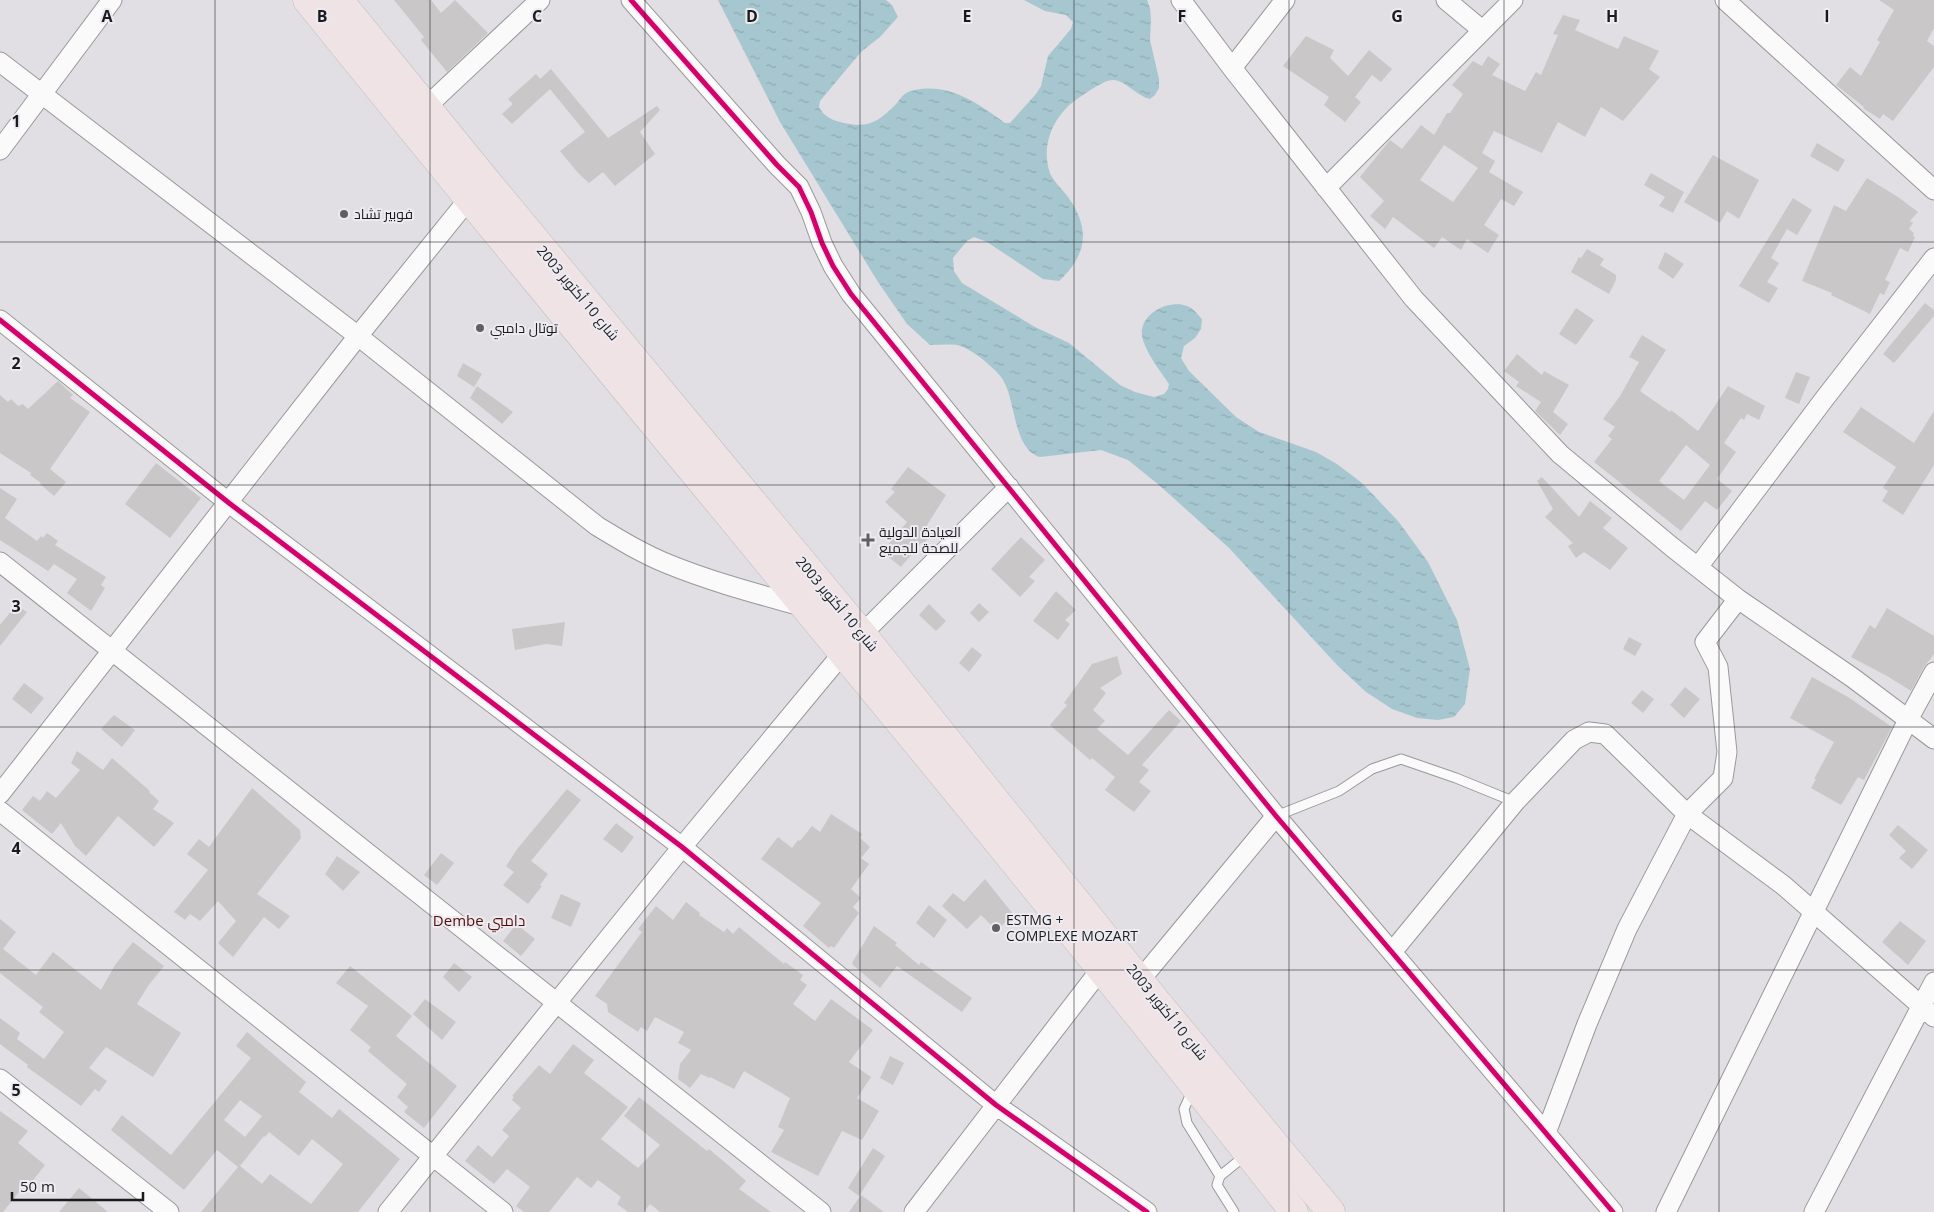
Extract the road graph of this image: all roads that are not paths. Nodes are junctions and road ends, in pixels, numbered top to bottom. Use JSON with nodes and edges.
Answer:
{"nodes":[{"id":1,"x":112,"y":0,"type":"edge"},
{"id":2,"x":307,"y":0,"type":"edge"},
{"id":3,"x":339,"y":0,"type":"edge"},
{"id":4,"x":540,"y":0,"type":"edge"},
{"id":5,"x":631,"y":0,"type":"edge"},
{"id":6,"x":1181,"y":0,"type":"edge"},
{"id":7,"x":1285,"y":0,"type":"edge"},
{"id":8,"x":1446,"y":0,"type":"edge"},
{"id":9,"x":1513,"y":0,"type":"edge"},
{"id":10,"x":1725,"y":0,"type":"edge"},
{"id":11,"x":1482,"y":30,"type":"junction"},
{"id":12,"x":0,"y":62,"type":"edge"},
{"id":13,"x":1232,"y":68,"type":"junction"},
{"id":14,"x":42,"y":94,"type":"junction"},
{"id":15,"x":426,"y":107,"type":"junction"},
{"id":16,"x":0,"y":150,"type":"edge"},
{"id":17,"x":1326,"y":188,"type":"junction"},
{"id":18,"x":476,"y":190,"type":"junction"},
{"id":19,"x":1934,"y":190,"type":"edge"},
{"id":20,"x":1934,"y":258,"type":"edge"},
{"id":21,"x":0,"y":320,"type":"edge"},
{"id":22,"x":358,"y":336,"type":"junction"},
{"id":23,"x":1010,"y":487,"type":"junction"},
{"id":24,"x":228,"y":503,"type":"junction"},
{"id":25,"x":0,"y":562,"type":"edge"},
{"id":26,"x":1698,"y":567,"type":"junction"},
{"id":27,"x":1738,"y":599,"type":"junction"},
{"id":28,"x":804,"y":607,"type":"junction"},
{"id":29,"x":863,"y":635,"type":"junction"},
{"id":30,"x":113,"y":651,"type":"junction"},
{"id":31,"x":842,"y":654,"type":"junction"},
{"id":32,"x":1934,"y":672,"type":"edge"},
{"id":33,"x":1908,"y":720,"type":"junction"},
{"id":34,"x":1934,"y":739,"type":"edge"},
{"id":35,"x":0,"y":794,"type":"edge"},
{"id":36,"x":1515,"y":802,"type":"junction"},
{"id":37,"x":0,"y":811,"type":"edge"},
{"id":38,"x":1687,"y":814,"type":"junction"},
{"id":39,"x":1276,"y":816,"type":"junction"},
{"id":40,"x":682,"y":847,"type":"junction"},
{"id":41,"x":1814,"y":910,"type":"junction"},
{"id":42,"x":1392,"y":952,"type":"junction"},
{"id":43,"x":1101,"y":969,"type":"junction"},
{"id":44,"x":1140,"y":979,"type":"junction"},
{"id":45,"x":1934,"y":982,"type":"edge"},
{"id":46,"x":556,"y":1002,"type":"junction"},
{"id":47,"x":1928,"y":1011,"type":"edge"},
{"id":48,"x":0,"y":1079,"type":"edge"},
{"id":49,"x":1195,"y":1086,"type":"junction"},
{"id":50,"x":996,"y":1105,"type":"junction"},
{"id":51,"x":1546,"y":1133,"type":"junction"},
{"id":52,"x":1248,"y":1153,"type":"junction"},
{"id":53,"x":433,"y":1155,"type":"junction"},
{"id":54,"x":1220,"y":1176,"type":"junction"},
{"id":55,"x":169,"y":1212,"type":"edge"},
{"id":56,"x":388,"y":1212,"type":"edge"},
{"id":57,"x":503,"y":1212,"type":"edge"},
{"id":58,"x":821,"y":1212,"type":"edge"},
{"id":59,"x":914,"y":1212,"type":"edge"},
{"id":60,"x":1147,"y":1212,"type":"edge"},
{"id":61,"x":1234,"y":1212,"type":"edge"},
{"id":62,"x":1294,"y":1212,"type":"edge"},
{"id":63,"x":1331,"y":1212,"type":"edge"},
{"id":64,"x":1613,"y":1212,"type":"edge"},
{"id":65,"x":1666,"y":1212,"type":"edge"},
{"id":66,"x":1814,"y":1212,"type":"edge"}],
"edges":[{"from":1,"to":14,"type":"street"},
{"from":2,"to":18,"type":"highway","name":"شارع 10 أكتوبر 2003"},
{"from":3,"to":15,"type":"highway","name":"شارع 10 أكتوبر 2003"},
{"from":4,"to":15,"type":"street"},
{"from":5,"to":23,"type":"street"},
{"from":6,"to":13,"type":"street"},
{"from":7,"to":13,"type":"street"},
{"from":8,"to":11,"type":"street"},
{"from":9,"to":11,"type":"street"},
{"from":10,"to":19,"type":"street"},
{"from":11,"to":17,"type":"street"},
{"from":12,"to":14,"type":"street"},
{"from":13,"to":17,"type":"street"},
{"from":14,"to":16,"type":"street"},
{"from":14,"to":22,"type":"street"},
{"from":15,"to":18,"type":"highway","name":"شارع 10 أكتوبر 2003"},
{"from":17,"to":26,"type":"street"},
{"from":18,"to":22,"type":"street"},
{"from":18,"to":28,"type":"highway","name":"شارع 10 أكتوبر 2003"},
{"from":18,"to":29,"type":"highway","name":"شارع 10 أكتوبر 2003"},
{"from":20,"to":26,"type":"street"},
{"from":21,"to":24,"type":"street"},
{"from":22,"to":24,"type":"street"},
{"from":22,"to":28,"type":"street"},
{"from":23,"to":29,"type":"street"},
{"from":23,"to":39,"type":"street"},
{"from":24,"to":30,"type":"street"},
{"from":24,"to":40,"type":"street"},
{"from":25,"to":30,"type":"street"},
{"from":26,"to":27,"type":"street"},
{"from":27,"to":33,"type":"street"},
{"from":27,"to":38,"type":"street"},
{"from":28,"to":31,"type":"highway","name":"شارع 10 أكتوبر 2003"},
{"from":29,"to":31,"type":"street"},
{"from":29,"to":44,"type":"highway","name":"شارع 10 أكتوبر 2003"},
{"from":30,"to":35,"type":"street"},
{"from":30,"to":46,"type":"street"},
{"from":31,"to":40,"type":"street"},
{"from":31,"to":43,"type":"highway","name":"شارع 10 أكتوبر 2003"},
{"from":32,"to":33,"type":"street"},
{"from":33,"to":34,"type":"street"},
{"from":33,"to":41,"type":"street"},
{"from":36,"to":38,"type":"street"},
{"from":36,"to":39,"type":"lane"},
{"from":36,"to":42,"type":"street"},
{"from":37,"to":53,"type":"street"},
{"from":38,"to":41,"type":"street"},
{"from":38,"to":51,"type":"street"},
{"from":39,"to":42,"type":"street"},
{"from":39,"to":44,"type":"street"},
{"from":40,"to":46,"type":"street"},
{"from":40,"to":50,"type":"street"},
{"from":41,"to":47,"type":"street"},
{"from":41,"to":65,"type":"street"},
{"from":42,"to":51,"type":"street"},
{"from":43,"to":49,"type":"highway","name":"شارع 10 أكتوبر 2003"},
{"from":43,"to":50,"type":"street"},
{"from":44,"to":63,"type":"highway","name":"شارع 10 أكتوبر 2003"},
{"from":45,"to":47,"type":"street"},
{"from":46,"to":53,"type":"street"},
{"from":46,"to":58,"type":"street"},
{"from":47,"to":66,"type":"street"},
{"from":48,"to":55,"type":"street"},
{"from":49,"to":52,"type":"highway","name":"شارع 10 أكتوبر 2003"},
{"from":49,"to":54,"type":"lane"},
{"from":50,"to":59,"type":"street"},
{"from":50,"to":60,"type":"street"},
{"from":51,"to":64,"type":"street"},
{"from":52,"to":54,"type":"lane"},
{"from":52,"to":62,"type":"highway","name":"شارع 10 أكتوبر 2003"},
{"from":53,"to":56,"type":"street"},
{"from":53,"to":57,"type":"street"},
{"from":54,"to":61,"type":"lane"}]}
